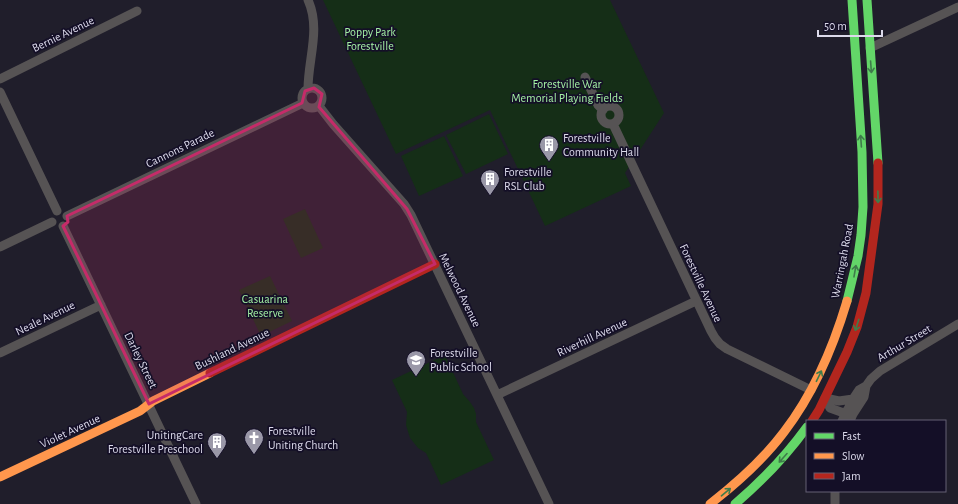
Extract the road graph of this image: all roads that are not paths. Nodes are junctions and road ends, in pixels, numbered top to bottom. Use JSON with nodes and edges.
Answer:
{"nodes":[{"id":1,"x":308,"y":0,"type":"edge"},
{"id":2,"x":852,"y":0,"type":"edge"},
{"id":3,"x":867,"y":0,"type":"edge"},
{"id":4,"x":958,"y":7,"type":"edge"},
{"id":5,"x":137,"y":11,"type":"dead end"},
{"id":6,"x":870,"y":48,"type":"junction"},
{"id":7,"x":585,"y":78,"type":"dead end"},
{"id":8,"x":0,"y":79,"type":"edge"},
{"id":9,"x":308,"y":89,"type":"junction"},
{"id":10,"x":0,"y":92,"type":"edge"},
{"id":11,"x":303,"y":102,"type":"junction"},
{"id":12,"x":319,"y":106,"type":"junction"},
{"id":13,"x":603,"y":110,"type":"junction"},
{"id":14,"x":613,"y":124,"type":"junction"},
{"id":15,"x":57,"y":212,"type":"junction"},
{"id":16,"x":67,"y":216,"type":"junction"},
{"id":17,"x":52,"y":222,"type":"junction"},
{"id":18,"x":63,"y":226,"type":"junction"},
{"id":19,"x":0,"y":247,"type":"edge"},
{"id":20,"x":435,"y":264,"type":"junction"},
{"id":21,"x":696,"y":301,"type":"junction"},
{"id":22,"x":101,"y":305,"type":"junction"},
{"id":23,"x":958,"y":324,"type":"edge"},
{"id":24,"x":0,"y":353,"type":"edge"},
{"id":25,"x":866,"y":386,"type":"junction"},
{"id":26,"x":811,"y":390,"type":"junction"},
{"id":27,"x":497,"y":395,"type":"junction"},
{"id":28,"x":825,"y":398,"type":"junction"},
{"id":29,"x":852,"y":399,"type":"junction"},
{"id":30,"x":149,"y":404,"type":"junction"},
{"id":31,"x":846,"y":416,"type":"edge"},
{"id":32,"x":813,"y":420,"type":"edge"},
{"id":33,"x":806,"y":429,"type":"edge"},
{"id":34,"x":0,"y":477,"type":"edge"},
{"id":35,"x":834,"y":492,"type":"edge"},
{"id":36,"x":196,"y":504,"type":"edge"},
{"id":37,"x":549,"y":504,"type":"edge"},
{"id":38,"x":710,"y":504,"type":"edge"},
{"id":39,"x":735,"y":504,"type":"edge"},
{"id":40,"x":835,"y":504,"type":"edge"}],
"edges":[{"from":1,"to":9,"type":"street"},
{"from":26,"to":2,"type":"main road","name":"Warringah Road","one_way":true},
{"from":3,"to":6,"type":"main road"},
{"from":4,"to":6,"type":"street"},
{"from":5,"to":8,"type":"street","name":"Bernie Avenue"},
{"from":6,"to":28,"type":"main road","one_way":true},
{"from":7,"to":13,"type":"street","name":"Forestville Avenue"},
{"from":9,"to":11,"type":"street"},
{"from":9,"to":12,"type":"street"},
{"from":10,"to":15,"type":"street"},
{"from":11,"to":12,"type":"street"},
{"from":11,"to":16,"type":"street","name":"Cannons Parade"},
{"from":12,"to":20,"type":"street","name":"Melwood Avenue"},
{"from":13,"to":14,"type":"street","name":"Forestville Avenue"},
{"from":13,"to":14,"type":"street"},
{"from":14,"to":21,"type":"street","name":"Forestville Avenue"},
{"from":15,"to":16,"type":"street"},
{"from":15,"to":17,"type":"street"},
{"from":16,"to":18,"type":"street"},
{"from":17,"to":18,"type":"street"},
{"from":17,"to":19,"type":"street"},
{"from":18,"to":22,"type":"street","name":"Darley Street"},
{"from":20,"to":27,"type":"street","name":"Melwood Avenue"},
{"from":20,"to":30,"type":"main road","name":"Bushland Avenue"},
{"from":21,"to":26,"type":"street","name":"Forestville Avenue"},
{"from":21,"to":27,"type":"street","name":"Riverhill Avenue"},
{"from":22,"to":24,"type":"street","name":"Neale Avenue"},
{"from":22,"to":30,"type":"street","name":"Darley Street"},
{"from":23,"to":25,"type":"street","name":"Arthur Street"},
{"from":25,"to":29,"type":"street","name":"Arthur Street"},
{"from":25,"to":31,"type":"street","name":"Arthur Street"},
{"from":26,"to":28,"type":"main road","name":"Forestville Avenue"},
{"from":38,"to":26,"type":"main road","name":"Warringah Road","one_way":true},
{"from":27,"to":37,"type":"street","name":"Melwood Avenue"},
{"from":28,"to":29,"type":"street"},
{"from":28,"to":31,"type":"street"},
{"from":28,"to":32,"type":"main road"},
{"from":29,"to":31,"type":"street"},
{"from":30,"to":34,"type":"main road","name":"Violet Avenue"},
{"from":30,"to":36,"type":"street","name":"Darley Street"},
{"from":33,"to":39,"type":"main road","one_way":true},
{"from":35,"to":40,"type":"street"}]}
